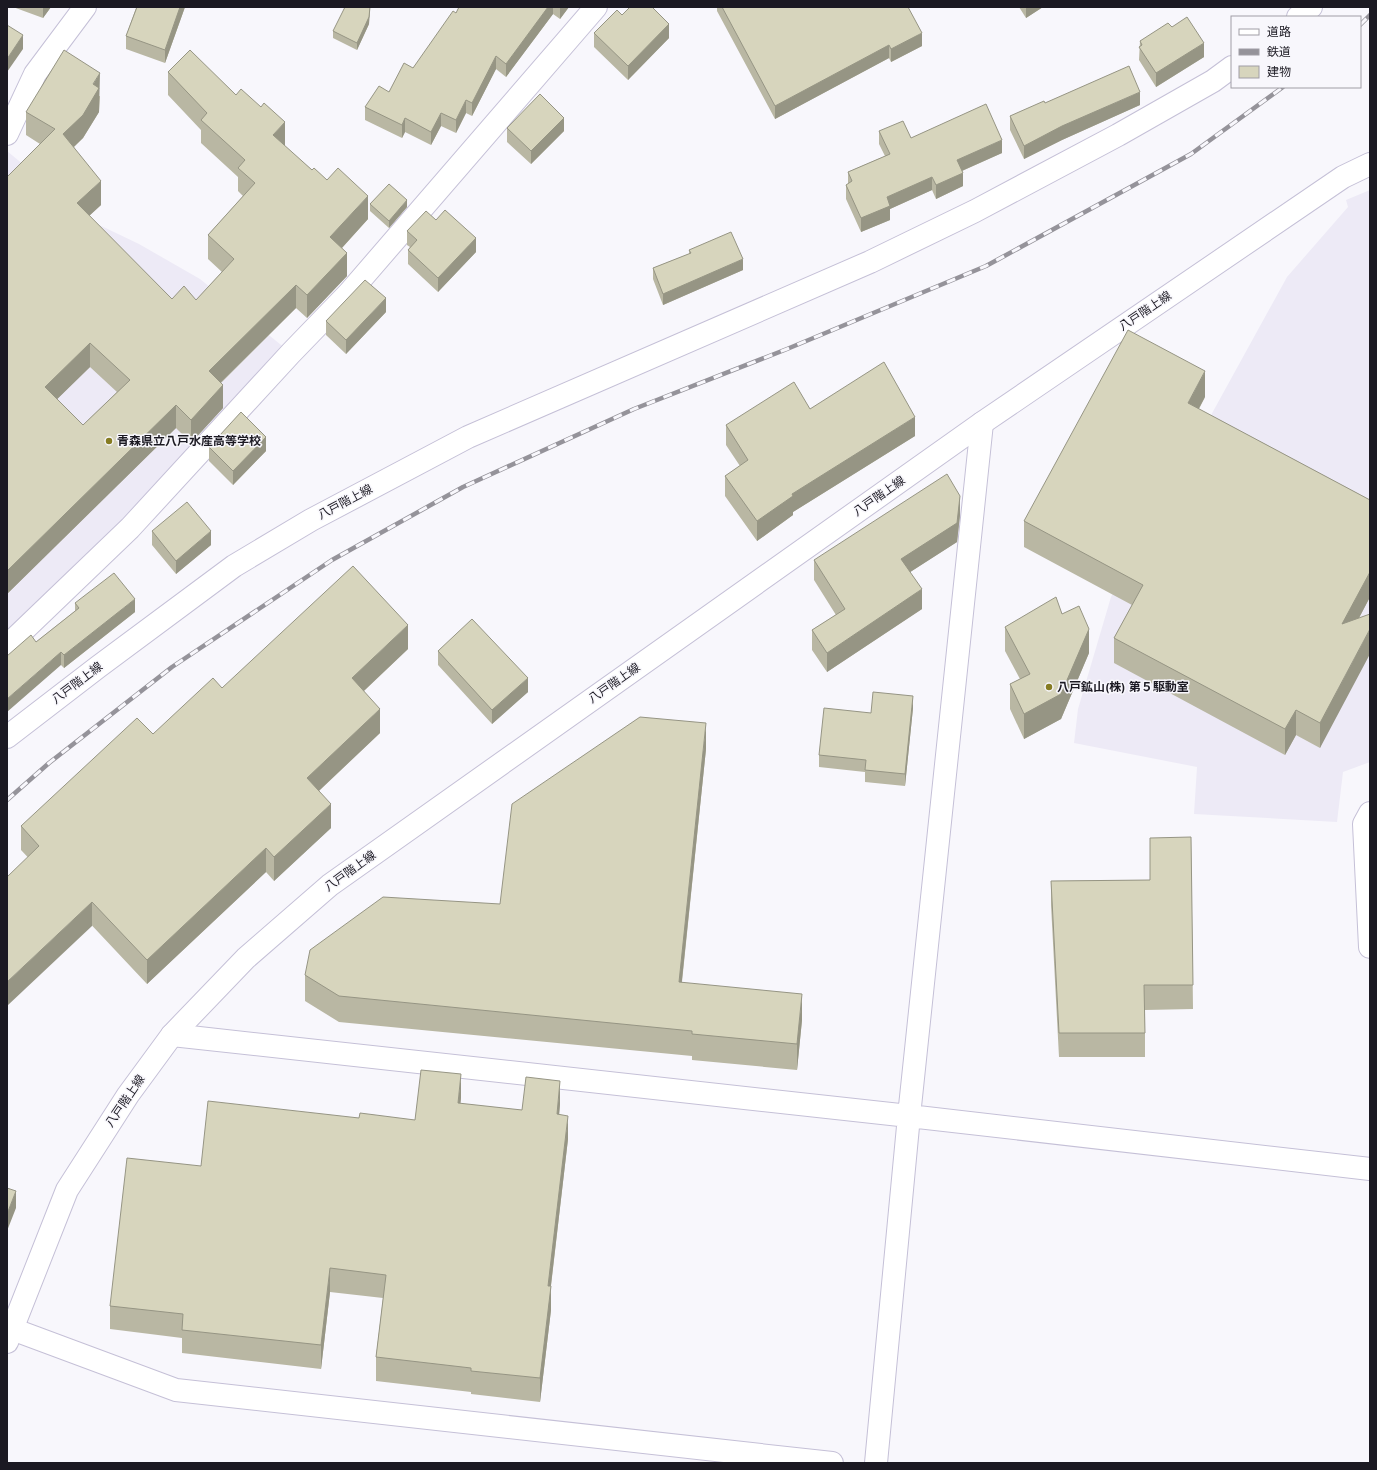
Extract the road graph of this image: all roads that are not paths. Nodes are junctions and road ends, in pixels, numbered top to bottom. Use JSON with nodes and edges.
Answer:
{"nodes":[{"id":1,"x":84,"y":7,"type":"edge"},
{"id":2,"x":596,"y":7,"type":"edge"},
{"id":3,"x":1311,"y":7,"type":"edge"},
{"id":4,"x":1299,"y":16,"type":"edge"},
{"id":5,"x":1231,"y":68,"type":"edge"},
{"id":6,"x":7,"y":134,"type":"edge"},
{"id":7,"x":1370,"y":164,"type":"edge"},
{"id":8,"x":982,"y":423,"type":"junction"},
{"id":9,"x":7,"y":646,"type":"edge"},
{"id":10,"x":7,"y":737,"type":"edge"},
{"id":11,"x":1370,"y":813,"type":"edge"},
{"id":12,"x":1370,"y":947,"type":"edge"},
{"id":13,"x":172,"y":1035,"type":"junction"},
{"id":14,"x":910,"y":1116,"type":"junction"},
{"id":15,"x":1370,"y":1169,"type":"edge"},
{"id":16,"x":9,"y":1336,"type":"edge"},
{"id":17,"x":832,"y":1463,"type":"edge"},
{"id":18,"x":876,"y":1463,"type":"edge"}],
"edges":[{"from":1,"to":6,"type":"street"},
{"from":2,"to":9,"type":"street"},
{"from":3,"to":4,"type":"street"},
{"from":5,"to":10,"type":"street","name":"八戸階上線"},
{"from":7,"to":8,"type":"street","name":"八戸階上線"},
{"from":8,"to":13,"type":"street","name":"八戸階上線"},
{"from":8,"to":14,"type":"street"},
{"from":11,"to":12,"type":"street"},
{"from":13,"to":14,"type":"street"},
{"from":13,"to":16,"type":"street","name":"八戸階上線"},
{"from":14,"to":15,"type":"street"},
{"from":14,"to":18,"type":"street"},
{"from":16,"to":17,"type":"street"}]}
